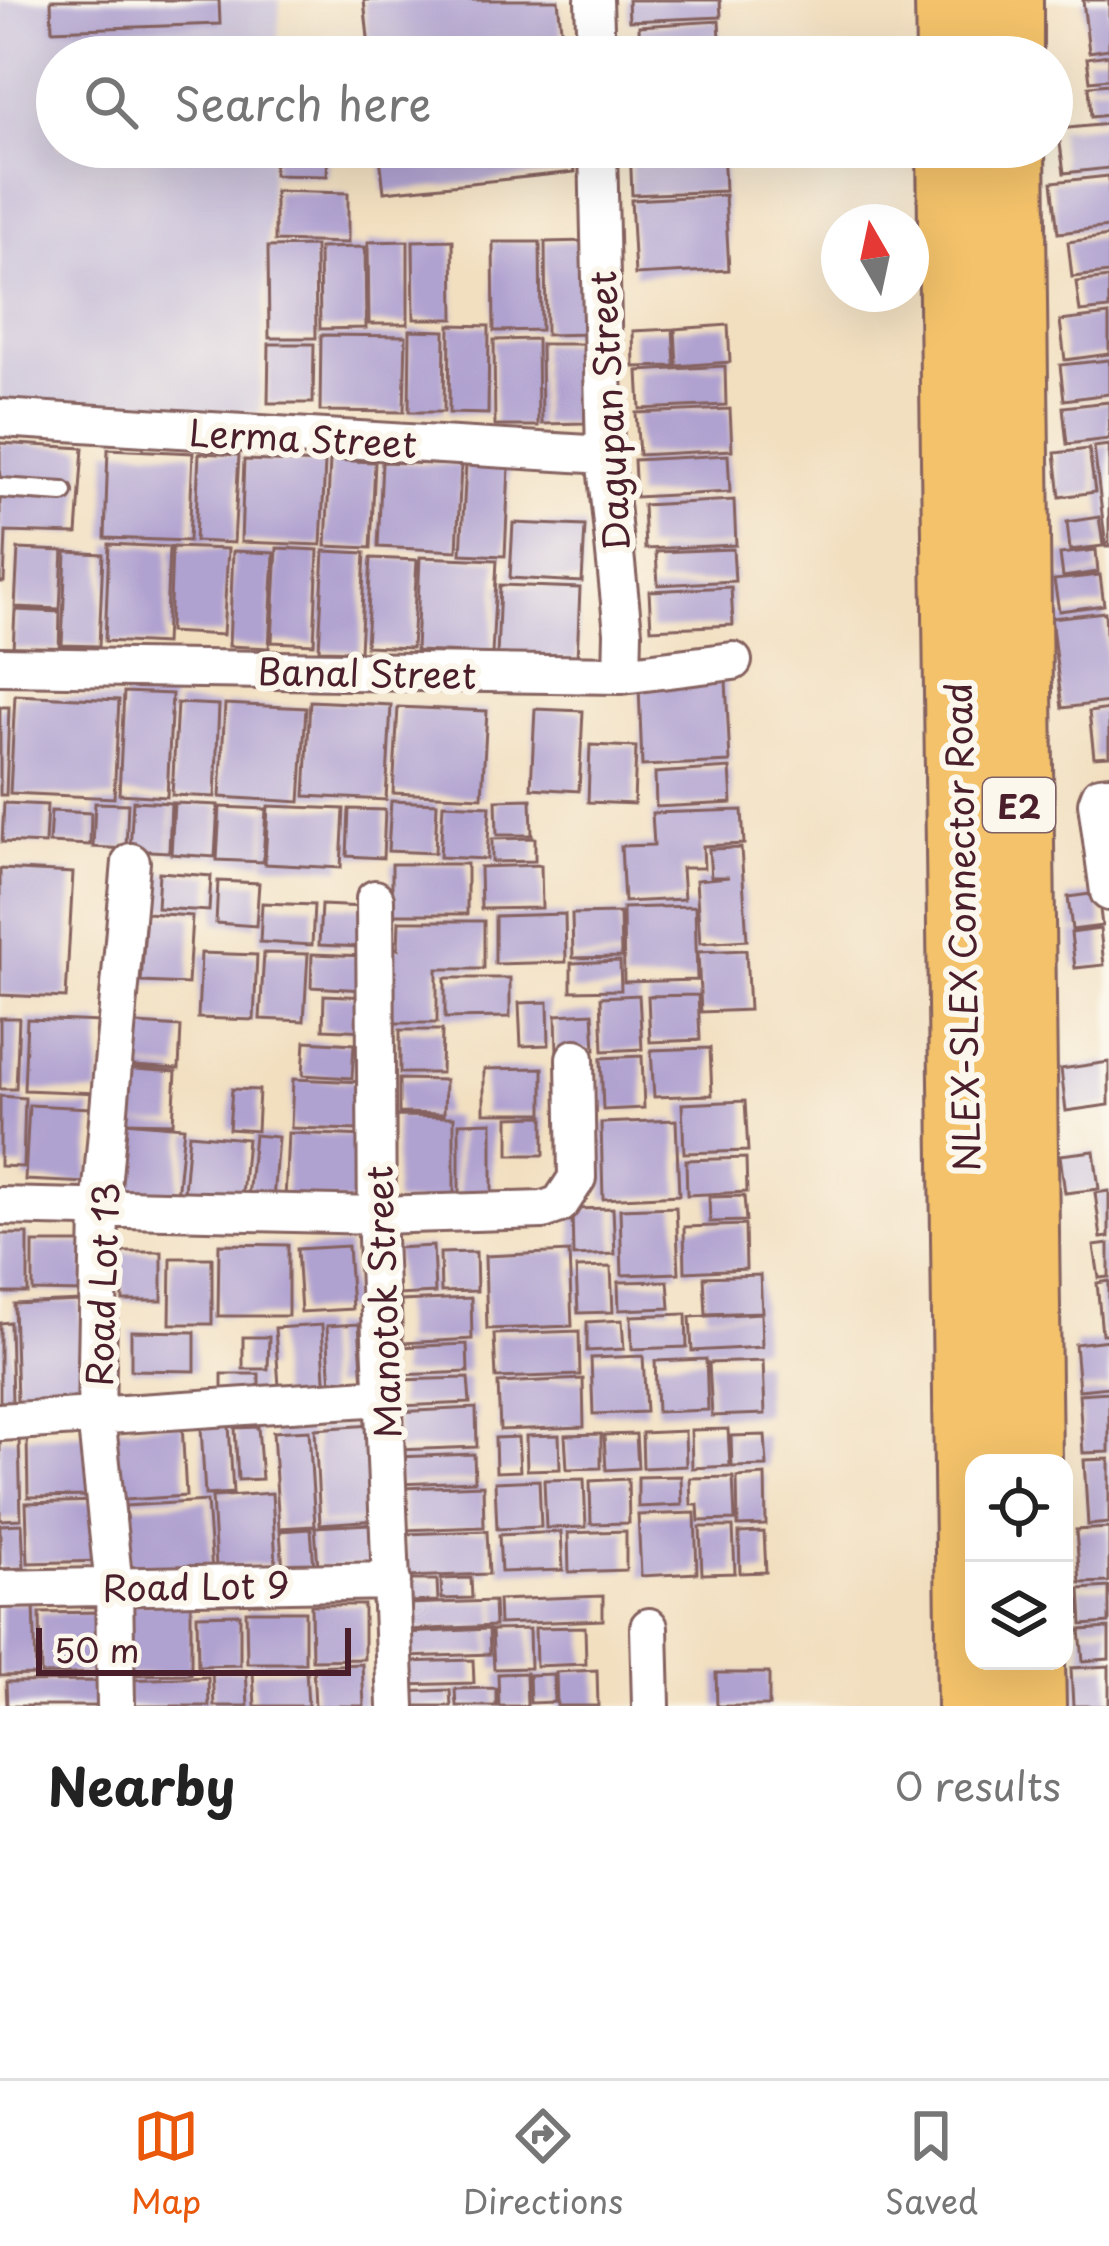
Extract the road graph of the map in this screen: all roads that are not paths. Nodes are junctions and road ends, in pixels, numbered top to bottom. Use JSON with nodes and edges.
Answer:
{"nodes":[{"id":1,"x":594,"y":0,"type":"edge"},
{"id":2,"x":949,"y":0,"type":"edge"},
{"id":3,"x":1009,"y":0,"type":"edge"},
{"id":4,"x":595,"y":36,"type":"edge"},
{"id":5,"x":950,"y":36,"type":"edge"},
{"id":6,"x":1009,"y":36,"type":"edge"},
{"id":7,"x":598,"y":168,"type":"edge"},
{"id":8,"x":951,"y":168,"type":"edge"},
{"id":9,"x":1011,"y":168,"type":"edge"},
{"id":10,"x":0,"y":418,"type":"edge"},
{"id":11,"x":605,"y":455,"type":"junction"},
{"id":12,"x":0,"y":488,"type":"edge"},
{"id":13,"x":63,"y":492,"type":"dead end"},
{"id":14,"x":733,"y":661,"type":"dead end"},
{"id":15,"x":0,"y":667,"type":"edge"},
{"id":16,"x":622,"y":675,"type":"junction"},
{"id":17,"x":1109,"y":794,"type":"edge"},
{"id":18,"x":131,"y":862,"type":"dead end"},
{"id":19,"x":1109,"y":892,"type":"edge"},
{"id":20,"x":375,"y":899,"type":"dead end"},
{"id":21,"x":575,"y":1058,"type":"dead end"},
{"id":22,"x":0,"y":1207,"type":"edge"},
{"id":23,"x":100,"y":1211,"type":"junction"},
{"id":24,"x":377,"y":1215,"type":"junction"},
{"id":25,"x":385,"y":1397,"type":"junction"},
{"id":26,"x":96,"y":1416,"type":"junction"},
{"id":27,"x":0,"y":1422,"type":"edge"},
{"id":28,"x":1028,"y":1454,"type":"edge"},
{"id":29,"x":392,"y":1581,"type":"junction"},
{"id":30,"x":114,"y":1587,"type":"junction"},
{"id":31,"x":0,"y":1589,"type":"edge"},
{"id":32,"x":649,"y":1627,"type":"dead end"},
{"id":33,"x":991,"y":1680,"type":"edge"},
{"id":34,"x":116,"y":1706,"type":"edge"},
{"id":35,"x":396,"y":1706,"type":"edge"},
{"id":36,"x":651,"y":1706,"type":"edge"},
{"id":37,"x":1032,"y":1706,"type":"edge"}],
"edges":[{"from":1,"to":4,"type":"street"},
{"from":2,"to":5,"type":"highway"},
{"from":3,"to":6,"type":"highway"},
{"from":7,"to":11,"type":"street","name":"Dagupan Street"},
{"from":8,"to":33,"type":"highway","name":"NLEX-SLEX Connector Road"},
{"from":9,"to":28,"type":"highway","name":"NLEX-SLEX Connector Road","number":"E2"},
{"from":10,"to":11,"type":"street","name":"Lerma Street"},
{"from":11,"to":16,"type":"street","name":"Dagupan Street"},
{"from":12,"to":13,"type":"lane"},
{"from":14,"to":16,"type":"street","name":"Banal Street"},
{"from":15,"to":16,"type":"street","name":"Banal Street"},
{"from":17,"to":19,"type":"street"},
{"from":18,"to":23,"type":"street","name":"Road Lot 13"},
{"from":20,"to":24,"type":"street","name":"Manotok Street"},
{"from":21,"to":24,"type":"street"},
{"from":22,"to":23,"type":"street"},
{"from":23,"to":24,"type":"street"},
{"from":23,"to":26,"type":"street","name":"Road Lot 13"},
{"from":24,"to":25,"type":"street","name":"Manotok Street"},
{"from":25,"to":26,"type":"street"},
{"from":25,"to":29,"type":"street","name":"Manotok Street"},
{"from":26,"to":27,"type":"street"},
{"from":26,"to":30,"type":"street","name":"Road Lot 13"},
{"from":29,"to":30,"type":"street","name":"Road Lot 9"},
{"from":29,"to":35,"type":"street","name":"Manotok Street"},
{"from":30,"to":31,"type":"street","name":"Road Lot 9"},
{"from":30,"to":34,"type":"street","name":"Road Lot 13"},
{"from":32,"to":36,"type":"street"},
{"from":33,"to":37,"type":"highway","name":"NLEX-SLEX Connector Road"}]}
